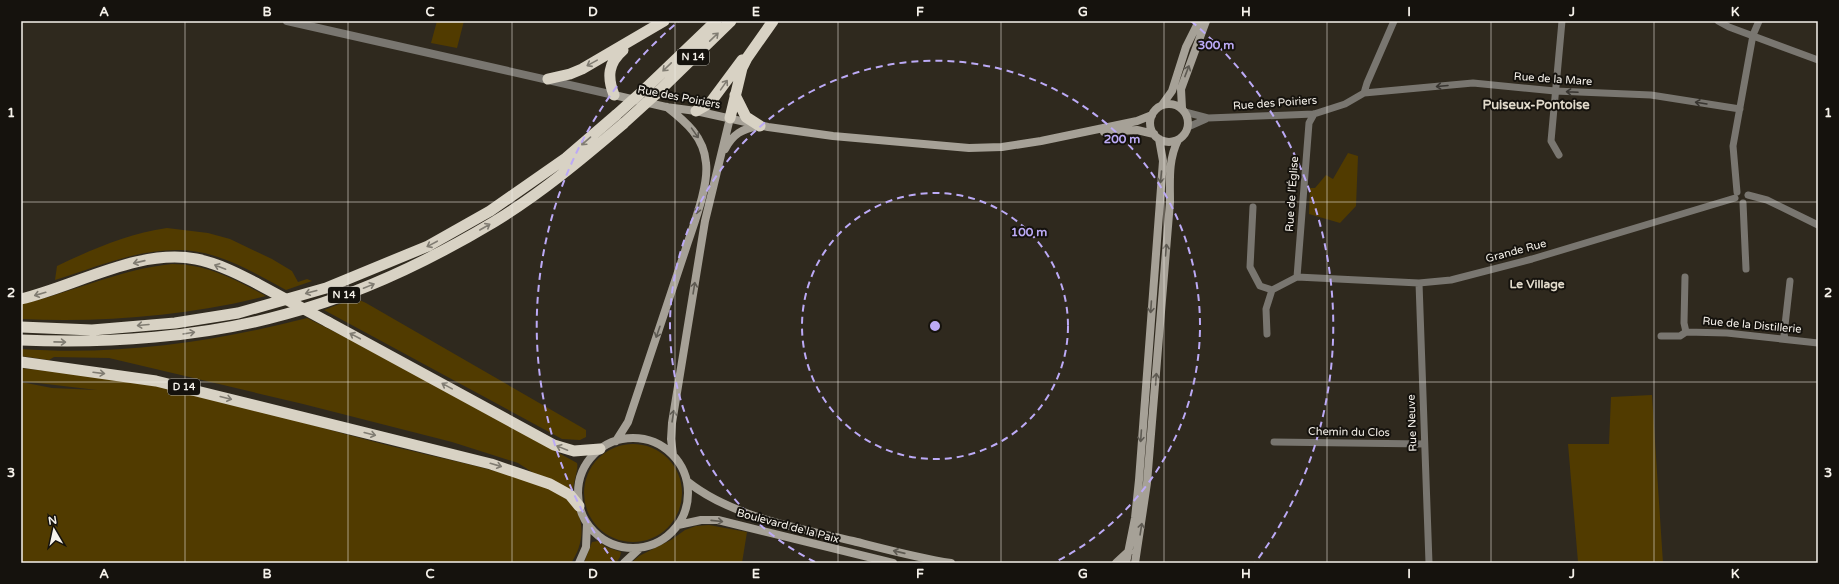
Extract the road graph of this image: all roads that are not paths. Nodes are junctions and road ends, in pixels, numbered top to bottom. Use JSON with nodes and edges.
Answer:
{"nodes":[{"id":1,"x":287,"y":21,"type":"edge"},
{"id":2,"x":664,"y":21,"type":"edge"},
{"id":3,"x":716,"y":21,"type":"edge"},
{"id":4,"x":731,"y":21,"type":"edge"},
{"id":5,"x":773,"y":21,"type":"edge"},
{"id":6,"x":1199,"y":21,"type":"edge"},
{"id":7,"x":1206,"y":21,"type":"edge"},
{"id":8,"x":1394,"y":21,"type":"edge"},
{"id":9,"x":1562,"y":21,"type":"edge"},
{"id":10,"x":1718,"y":21,"type":"edge"},
{"id":11,"x":1759,"y":21,"type":"edge"},
{"id":12,"x":1753,"y":35,"type":"junction"},
{"id":13,"x":638,"y":37,"type":"junction"},
{"id":14,"x":756,"y":44,"type":"junction"},
{"id":15,"x":1818,"y":60,"type":"edge"},
{"id":16,"x":548,"y":79,"type":"junction"},
{"id":17,"x":1555,"y":91,"type":"junction"},
{"id":18,"x":1364,"y":93,"type":"junction"},
{"id":19,"x":614,"y":95,"type":"junction"},
{"id":20,"x":735,"y":95,"type":"junction"},
{"id":21,"x":1162,"y":105,"type":"junction"},
{"id":22,"x":666,"y":107,"type":"junction"},
{"id":23,"x":1740,"y":109,"type":"junction"},
{"id":24,"x":696,"y":110,"type":"junction"},
{"id":25,"x":1183,"y":110,"type":"junction"},
{"id":26,"x":1152,"y":114,"type":"junction"},
{"id":27,"x":1314,"y":114,"type":"junction"},
{"id":28,"x":730,"y":118,"type":"junction"},
{"id":29,"x":1208,"y":118,"type":"junction"},
{"id":30,"x":619,"y":119,"type":"junction"},
{"id":31,"x":760,"y":126,"type":"junction"},
{"id":32,"x":1188,"y":127,"type":"junction"},
{"id":33,"x":1071,"y":136,"type":"junction"},
{"id":34,"x":1156,"y":136,"type":"junction"},
{"id":35,"x":1178,"y":140,"type":"junction"},
{"id":36,"x":1559,"y":155,"type":"dead end"},
{"id":37,"x":720,"y":161,"type":"junction"},
{"id":38,"x":1736,"y":195,"type":"junction"},
{"id":39,"x":1748,"y":195,"type":"junction"},
{"id":40,"x":1743,"y":203,"type":"junction"},
{"id":41,"x":1253,"y":207,"type":"dead end"},
{"id":42,"x":1818,"y":225,"type":"edge"},
{"id":43,"x":1746,"y":269,"type":"dead end"},
{"id":44,"x":1297,"y":277,"type":"junction"},
{"id":45,"x":1685,"y":277,"type":"dead end"},
{"id":46,"x":1790,"y":281,"type":"dead end"},
{"id":47,"x":1419,"y":283,"type":"junction"},
{"id":48,"x":1272,"y":290,"type":"junction"},
{"id":49,"x":21,"y":298,"type":"edge"},
{"id":50,"x":21,"y":327,"type":"edge"},
{"id":51,"x":1686,"y":332,"type":"junction"},
{"id":52,"x":1267,"y":334,"type":"dead end"},
{"id":53,"x":1661,"y":336,"type":"dead end"},
{"id":54,"x":1785,"y":338,"type":"junction"},
{"id":55,"x":21,"y":340,"type":"edge"},
{"id":56,"x":1818,"y":343,"type":"edge"},
{"id":57,"x":21,"y":362,"type":"edge"},
{"id":58,"x":616,"y":441,"type":"junction"},
{"id":59,"x":1274,"y":442,"type":"dead end"},
{"id":60,"x":1424,"y":444,"type":"junction"},
{"id":61,"x":600,"y":449,"type":"junction"},
{"id":62,"x":673,"y":455,"type":"junction"},
{"id":63,"x":688,"y":482,"type":"junction"},
{"id":64,"x":579,"y":506,"type":"junction"},
{"id":65,"x":587,"y":524,"type":"junction"},
{"id":66,"x":678,"y":526,"type":"junction"},
{"id":67,"x":640,"y":548,"type":"junction"},
{"id":68,"x":1129,"y":550,"type":"junction"},
{"id":69,"x":1137,"y":560,"type":"edge"},
{"id":70,"x":579,"y":563,"type":"edge"},
{"id":71,"x":624,"y":563,"type":"edge"},
{"id":72,"x":893,"y":563,"type":"edge"},
{"id":73,"x":951,"y":563,"type":"edge"},
{"id":74,"x":1116,"y":563,"type":"edge"},
{"id":75,"x":1126,"y":563,"type":"edge"},
{"id":76,"x":1429,"y":563,"type":"edge"}],
"edges":[{"from":1,"to":16,"type":"street","name":"Rue des Poiriers"},
{"from":2,"to":13,"type":"highway"},
{"from":3,"to":30,"type":"highway","number":"N 14","one_way":true,"bridge":true},
{"from":30,"to":4,"type":"highway","number":"N 14","one_way":true,"bridge":true},
{"from":5,"to":14,"type":"highway"},
{"from":6,"to":21,"type":"main road"},
{"from":25,"to":7,"type":"main road","one_way":true},
{"from":8,"to":18,"type":"street"},
{"from":9,"to":17,"type":"street"},
{"from":10,"to":12,"type":"street"},
{"from":11,"to":12,"type":"street"},
{"from":12,"to":15,"type":"street"},
{"from":12,"to":23,"type":"street"},
{"from":13,"to":16,"type":"highway","one_way":true},
{"from":13,"to":19,"type":"highway"},
{"from":14,"to":20,"type":"highway"},
{"from":24,"to":14,"type":"highway","one_way":true},
{"from":16,"to":19,"type":"street","name":"Rue des Poiriers"},
{"from":17,"to":18,"type":"street","name":"Rue de la Mare","one_way":true},
{"from":23,"to":17,"type":"street","name":"Rue de la Mare","one_way":true},
{"from":17,"to":36,"type":"street"},
{"from":18,"to":27,"type":"street","name":"Rue des Poiriers"},
{"from":19,"to":22,"type":"main road","name":"Rue des Poiriers"},
{"from":20,"to":28,"type":"highway"},
{"from":20,"to":31,"type":"highway"},
{"from":21,"to":25,"type":"main road"},
{"from":21,"to":26,"type":"main road"},
{"from":22,"to":24,"type":"main road","name":"Rue des Poiriers"},
{"from":22,"to":58,"type":"main road","one_way":true},
{"from":23,"to":38,"type":"street"},
{"from":24,"to":28,"type":"main road","name":"Rue des Poiriers"},
{"from":25,"to":29,"type":"street"},
{"from":25,"to":32,"type":"main road"},
{"from":26,"to":33,"type":"main road"},
{"from":26,"to":34,"type":"main road"},
{"from":27,"to":29,"type":"street","name":"Rue des Poiriers"},
{"from":27,"to":44,"type":"street","name":"Rue de l'Église"},
{"from":28,"to":31,"type":"main road","name":"Rue des Poiriers"},
{"from":28,"to":37,"type":"main road"},
{"from":29,"to":32,"type":"street"},
{"from":30,"to":50,"type":"highway","number":"N 14","one_way":true},
{"from":55,"to":30,"type":"highway","number":"N 14","one_way":true},
{"from":31,"to":33,"type":"main road","name":"Rue des Poiriers"},
{"from":31,"to":37,"type":"main road"},
{"from":32,"to":35,"type":"main road"},
{"from":33,"to":34,"type":"main road"},
{"from":34,"to":35,"type":"main road"},
{"from":34,"to":68,"type":"main road","one_way":true},
{"from":69,"to":35,"type":"main road","one_way":true},
{"from":62,"to":37,"type":"main road","one_way":true},
{"from":38,"to":39,"type":"street"},
{"from":38,"to":40,"type":"street"},
{"from":38,"to":47,"type":"street","name":"Grande Rue"},
{"from":39,"to":40,"type":"street"},
{"from":39,"to":42,"type":"street"},
{"from":40,"to":43,"type":"street"},
{"from":41,"to":48,"type":"street"},
{"from":44,"to":47,"type":"street","name":"Grande Rue"},
{"from":44,"to":48,"type":"street"},
{"from":45,"to":51,"type":"street"},
{"from":46,"to":54,"type":"street"},
{"from":47,"to":60,"type":"street","name":"Rue Neuve"},
{"from":48,"to":52,"type":"street"},
{"from":61,"to":49,"type":"highway","one_way":true,"bridge":true},
{"from":51,"to":53,"type":"street","name":"Rue de la Distillerie"},
{"from":51,"to":54,"type":"street","name":"Rue de la Distillerie"},
{"from":54,"to":56,"type":"street","name":"Rue de la Distillerie"},
{"from":57,"to":64,"type":"highway","number":"D 14","one_way":true},
{"from":58,"to":61,"type":"main road"},
{"from":58,"to":62,"type":"main road"},
{"from":59,"to":60,"type":"street","name":"Chemin du Clos"},
{"from":60,"to":76,"type":"street","name":"Rue Neuve"},
{"from":61,"to":64,"type":"main road"},
{"from":62,"to":63,"type":"main road"},
{"from":63,"to":66,"type":"main road"},
{"from":73,"to":63,"type":"main road","one_way":true},
{"from":64,"to":65,"type":"main road"},
{"from":65,"to":67,"type":"main road"},
{"from":65,"to":70,"type":"main road"},
{"from":66,"to":67,"type":"main road"},
{"from":66,"to":72,"type":"main road","name":"Boulevard de la Paix","one_way":true},
{"from":67,"to":71,"type":"main road"},
{"from":68,"to":74,"type":"main road"},
{"from":68,"to":75,"type":"main road"}]}
